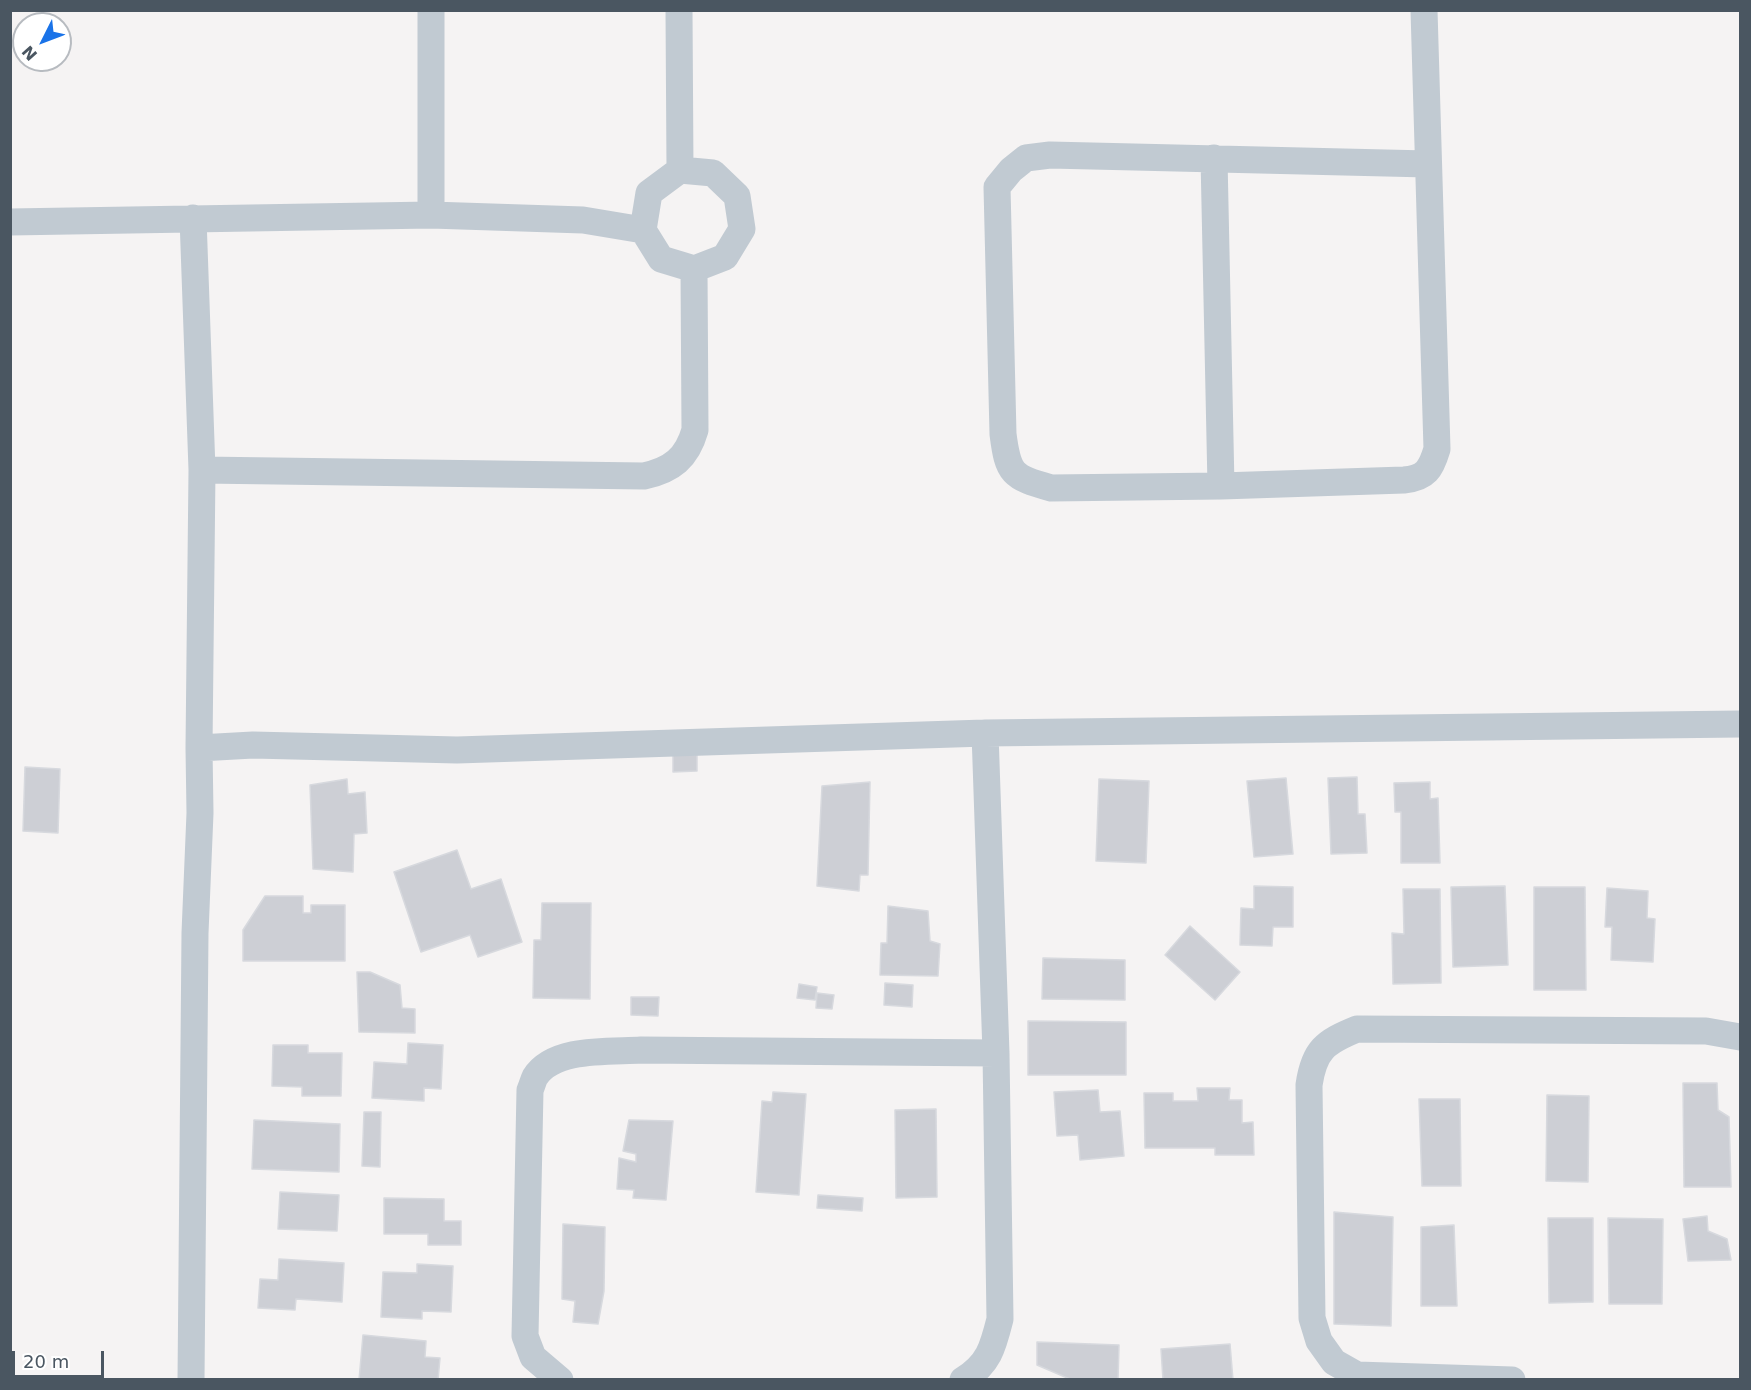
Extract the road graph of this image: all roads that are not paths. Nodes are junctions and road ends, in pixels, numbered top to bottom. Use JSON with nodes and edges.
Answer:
{"nodes":[{"id":1,"x":431,"y":10,"type":"edge"},
{"id":2,"x":679,"y":10,"type":"edge"},
{"id":3,"x":1424,"y":10,"type":"edge"},
{"id":4,"x":1214,"y":158,"type":"junction"},
{"id":5,"x":1428,"y":164,"type":"junction"},
{"id":6,"x":680,"y":170,"type":"junction"},
{"id":7,"x":431,"y":215,"type":"junction"},
{"id":8,"x":193,"y":218,"type":"junction"},
{"id":9,"x":10,"y":222,"type":"edge"},
{"id":10,"x":643,"y":230,"type":"junction"},
{"id":11,"x":694,"y":269,"type":"junction"},
{"id":12,"x":202,"y":470,"type":"junction"},
{"id":13,"x":1221,"y":486,"type":"junction"},
{"id":14,"x":1740,"y":724,"type":"edge"},
{"id":15,"x":985,"y":734,"type":"junction"},
{"id":16,"x":199,"y":748,"type":"junction"},
{"id":17,"x":1740,"y":1037,"type":"edge"},
{"id":18,"x":996,"y":1053,"type":"junction"},
{"id":19,"x":190,"y":1380,"type":"edge"},
{"id":20,"x":560,"y":1380,"type":"edge"},
{"id":21,"x":963,"y":1380,"type":"edge"},
{"id":22,"x":1512,"y":1380,"type":"edge"}],
"edges":[{"from":1,"to":7,"type":"street"},
{"from":2,"to":6,"type":"street"},
{"from":3,"to":5,"type":"street"},
{"from":4,"to":5,"type":"street"},
{"from":4,"to":13,"type":"street"},
{"from":4,"to":13,"type":"street"},
{"from":5,"to":13,"type":"street"},
{"from":6,"to":10,"type":"street"},
{"from":6,"to":11,"type":"street"},
{"from":7,"to":8,"type":"street"},
{"from":7,"to":10,"type":"street"},
{"from":8,"to":9,"type":"street"},
{"from":8,"to":12,"type":"street"},
{"from":10,"to":11,"type":"street"},
{"from":11,"to":12,"type":"street"},
{"from":12,"to":16,"type":"street"},
{"from":14,"to":15,"type":"street"},
{"from":15,"to":16,"type":"street"},
{"from":15,"to":18,"type":"street"},
{"from":16,"to":19,"type":"street"},
{"from":17,"to":22,"type":"street"},
{"from":18,"to":20,"type":"street"},
{"from":18,"to":21,"type":"street"}]}
